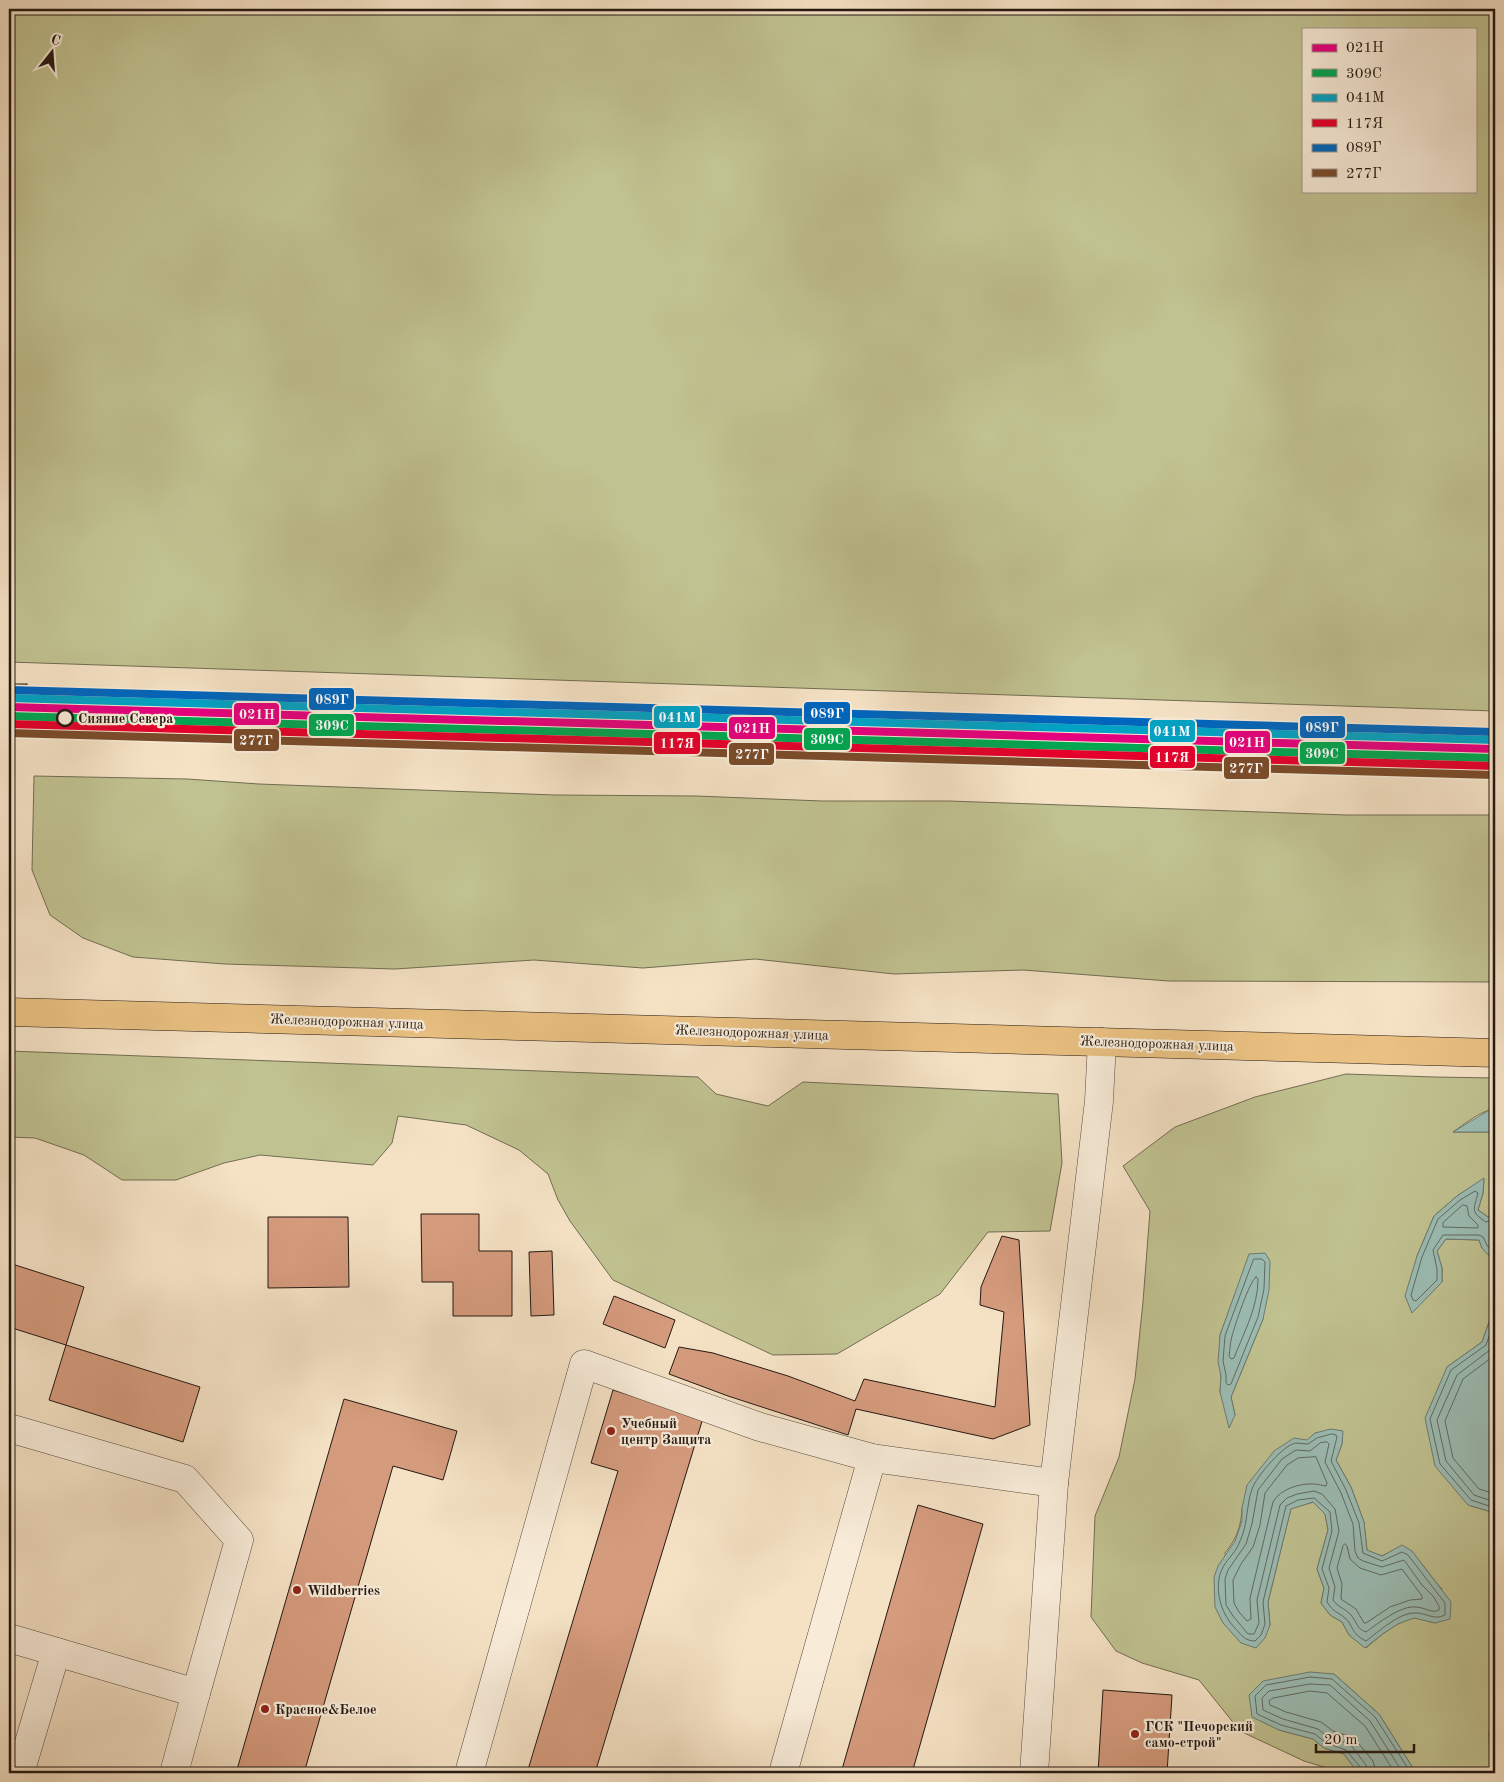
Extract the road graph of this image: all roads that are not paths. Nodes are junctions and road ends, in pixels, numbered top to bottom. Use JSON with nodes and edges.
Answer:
{"nodes":[{"id":1,"x":9,"y":1012,"type":"edge"},
{"id":2,"x":1102,"y":1042,"type":"junction"},
{"id":3,"x":1495,"y":1053,"type":"edge"},
{"id":4,"x":9,"y":1428,"type":"edge"},
{"id":5,"x":872,"y":1458,"type":"junction"},
{"id":6,"x":1054,"y":1483,"type":"junction"},
{"id":7,"x":9,"y":1638,"type":"edge"},
{"id":8,"x":56,"y":1652,"type":"junction"},
{"id":9,"x":196,"y":1693,"type":"junction"},
{"id":10,"x":20,"y":1773,"type":"edge"},
{"id":11,"x":174,"y":1773,"type":"edge"},
{"id":12,"x":468,"y":1773,"type":"edge"},
{"id":13,"x":783,"y":1773,"type":"edge"},
{"id":14,"x":1034,"y":1773,"type":"edge"}],
"edges":[{"from":1,"to":2,"type":"main road","name":"Железнодорожная улица"},
{"from":2,"to":3,"type":"main road","name":"Железнодорожная улица"},
{"from":2,"to":6,"type":"street"},
{"from":4,"to":9,"type":"street"},
{"from":5,"to":6,"type":"street"},
{"from":5,"to":12,"type":"street"},
{"from":5,"to":13,"type":"street"},
{"from":6,"to":14,"type":"street"},
{"from":7,"to":8,"type":"street"},
{"from":8,"to":9,"type":"street"},
{"from":8,"to":10,"type":"street"},
{"from":9,"to":11,"type":"street"}]}
